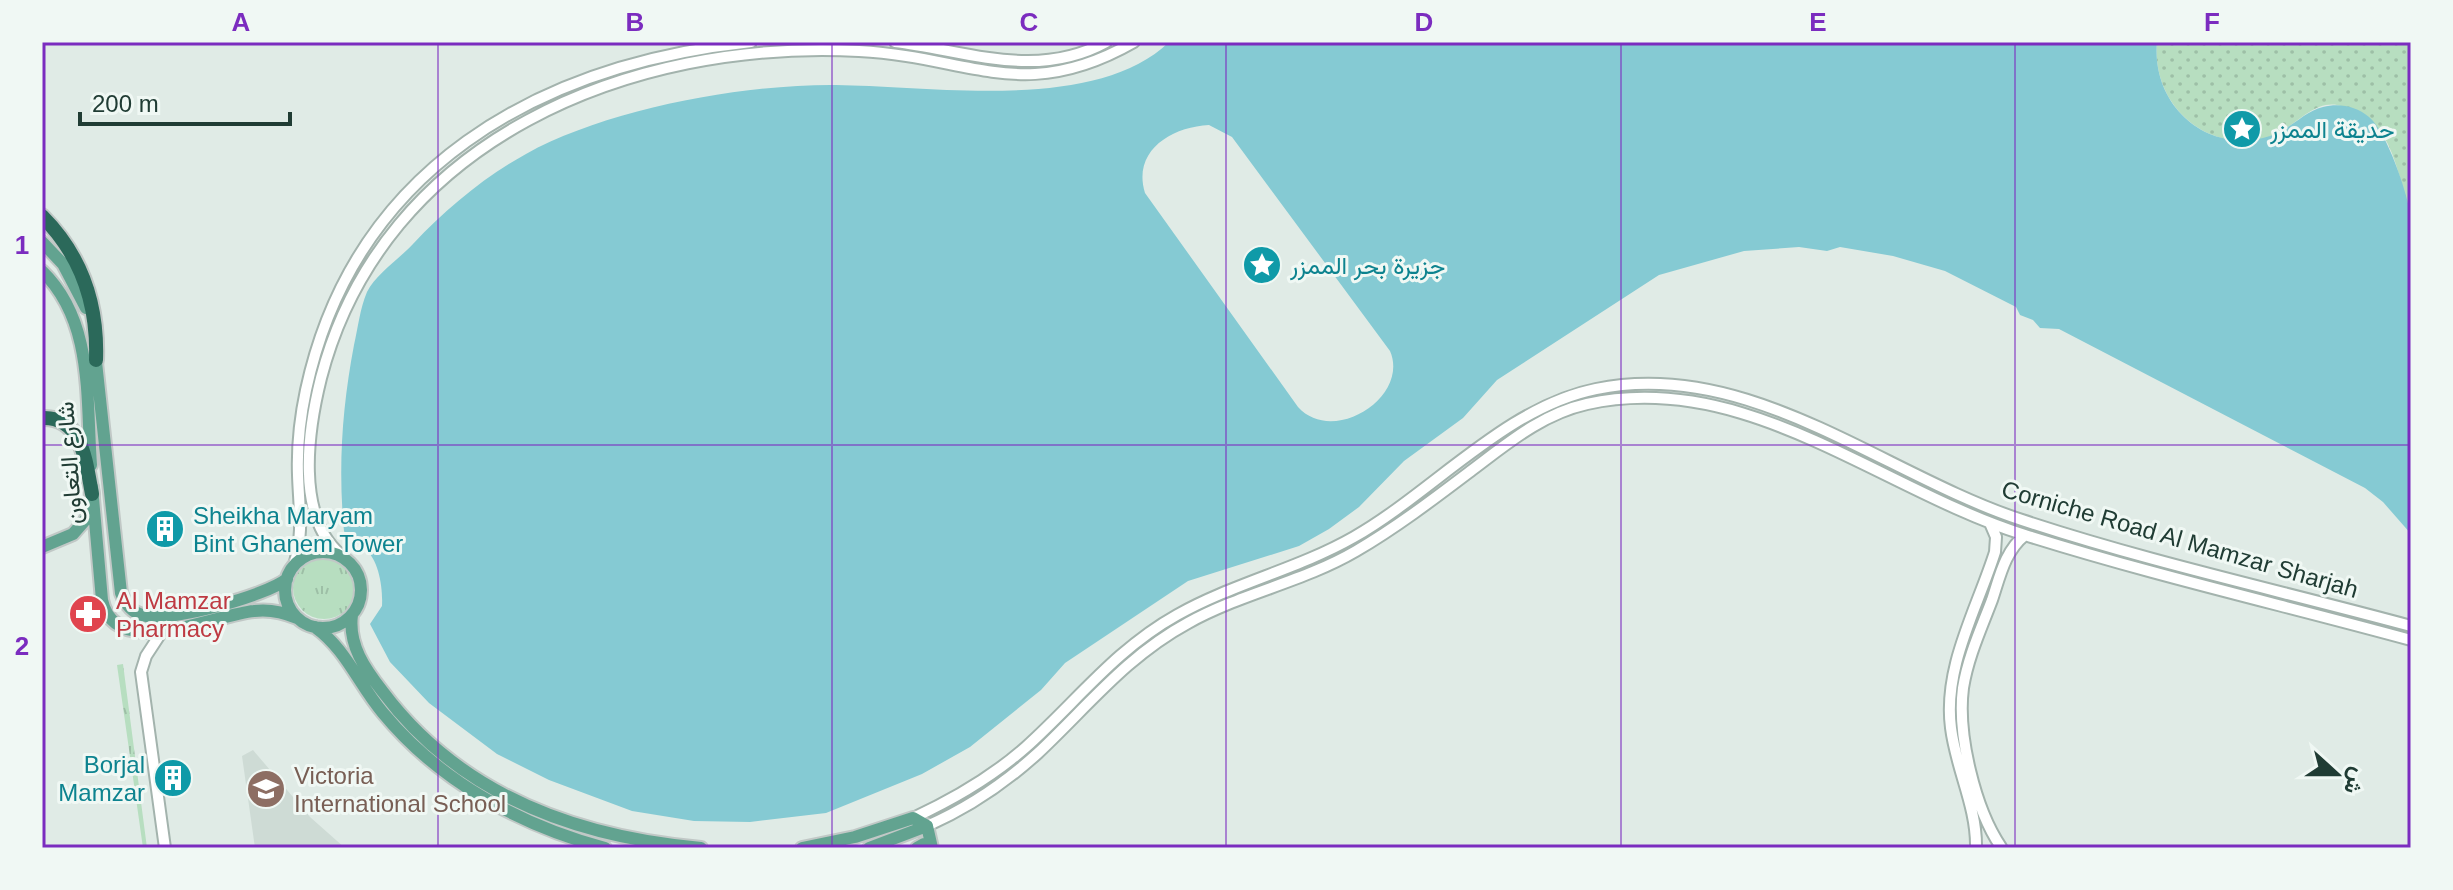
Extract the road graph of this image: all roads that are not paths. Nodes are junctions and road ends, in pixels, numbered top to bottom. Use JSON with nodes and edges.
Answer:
{"nodes":[{"id":1,"x":751,"y":42,"type":"edge"},
{"id":2,"x":895,"y":42,"type":"edge"},
{"id":3,"x":1106,"y":42,"type":"edge"},
{"id":4,"x":1134,"y":42,"type":"edge"},
{"id":5,"x":42,"y":216,"type":"edge"},
{"id":6,"x":42,"y":242,"type":"edge"},
{"id":7,"x":42,"y":271,"type":"edge"},
{"id":8,"x":96,"y":360,"type":"junction"},
{"id":9,"x":1776,"y":411,"type":"junction"},
{"id":10,"x":42,"y":418,"type":"edge"},
{"id":11,"x":1770,"y":423,"type":"junction"},
{"id":12,"x":1421,"y":492,"type":"junction"},
{"id":13,"x":92,"y":494,"type":"junction"},
{"id":14,"x":1428,"y":503,"type":"junction"},
{"id":15,"x":94,"y":510,"type":"junction"},
{"id":16,"x":1990,"y":523,"type":"junction"},
{"id":17,"x":2025,"y":535,"type":"junction"},
{"id":18,"x":42,"y":547,"type":"edge"},
{"id":19,"x":341,"y":555,"type":"junction"},
{"id":20,"x":294,"y":565,"type":"junction"},
{"id":21,"x":287,"y":579,"type":"junction"},
{"id":22,"x":352,"y":615,"type":"junction"},
{"id":23,"x":147,"y":616,"type":"junction"},
{"id":24,"x":297,"y":618,"type":"junction"},
{"id":25,"x":2411,"y":626,"type":"edge"},
{"id":26,"x":315,"y":627,"type":"junction"},
{"id":27,"x":163,"y":630,"type":"junction"},
{"id":28,"x":148,"y":633,"type":"junction"},
{"id":29,"x":2411,"y":640,"type":"edge"},
{"id":30,"x":913,"y":818,"type":"junction"},
{"id":31,"x":927,"y":826,"type":"junction"},
{"id":32,"x":857,"y":842,"type":"edge"},
{"id":33,"x":165,"y":848,"type":"edge"},
{"id":34,"x":605,"y":848,"type":"edge"},
{"id":35,"x":701,"y":848,"type":"edge"},
{"id":36,"x":802,"y":848,"type":"edge"},
{"id":37,"x":869,"y":848,"type":"edge"},
{"id":38,"x":917,"y":848,"type":"edge"},
{"id":39,"x":932,"y":848,"type":"edge"},
{"id":40,"x":1976,"y":848,"type":"edge"},
{"id":41,"x":2002,"y":848,"type":"edge"}],
"edges":[{"from":1,"to":20,"type":"street"},
{"from":2,"to":3,"type":"street"},
{"from":4,"to":19,"type":"street"},
{"from":5,"to":8,"type":"highway"},
{"from":6,"to":8,"type":"main road","name":"شارع التعاون"},
{"from":7,"to":13,"type":"main road","name":"شارع التعاون"},
{"from":8,"to":23,"type":"main road","name":"شارع التعاون"},
{"from":9,"to":11,"type":"street"},
{"from":9,"to":12,"type":"street","name":"Corniche Road Al Mamzar Sharjah"},
{"from":9,"to":25,"type":"street","name":"Corniche Road Al Mamzar Sharjah"},
{"from":10,"to":13,"type":"highway"},
{"from":11,"to":14,"type":"street","name":"Corniche Road Al Mamzar Sharjah"},
{"from":11,"to":16,"type":"street","name":"Corniche Road Al Mamzar Sharjah"},
{"from":12,"to":14,"type":"street"},
{"from":12,"to":30,"type":"street","name":"Corniche Road Al Mamzar Sharjah"},
{"from":13,"to":15,"type":"main road","name":"شارع التعاون"},
{"from":14,"to":31,"type":"street","name":"Corniche Road Al Mamzar Sharjah"},
{"from":15,"to":18,"type":"main road"},
{"from":15,"to":28,"type":"main road","name":"شارع التعاون"},
{"from":16,"to":17,"type":"street","name":"Corniche Road Al Mamzar Sharjah"},
{"from":16,"to":40,"type":"street"},
{"from":17,"to":29,"type":"street","name":"Corniche Road Al Mamzar Sharjah"},
{"from":17,"to":41,"type":"street"},
{"from":19,"to":20,"type":"main road"},
{"from":19,"to":22,"type":"main road"},
{"from":20,"to":21,"type":"main road"},
{"from":21,"to":23,"type":"main road"},
{"from":21,"to":24,"type":"main road"},
{"from":22,"to":26,"type":"main road"},
{"from":22,"to":35,"type":"main road"},
{"from":23,"to":28,"type":"main road"},
{"from":24,"to":26,"type":"main road"},
{"from":24,"to":27,"type":"main road"},
{"from":26,"to":34,"type":"main road"},
{"from":27,"to":28,"type":"main road"},
{"from":27,"to":33,"type":"street"},
{"from":30,"to":31,"type":"main road"},
{"from":30,"to":32,"type":"main road","name":"Corniche Road Al Mamzar Sharjah"},
{"from":31,"to":37,"type":"main road","name":"Corniche Road Al Mamzar Sharjah"},
{"from":31,"to":39,"type":"main road"},
{"from":32,"to":36,"type":"main road","name":"Corniche Road Al Mamzar Sharjah"},
{"from":38,"to":39,"type":"main road"},
{"from":40,"to":41,"type":"street"}]}
